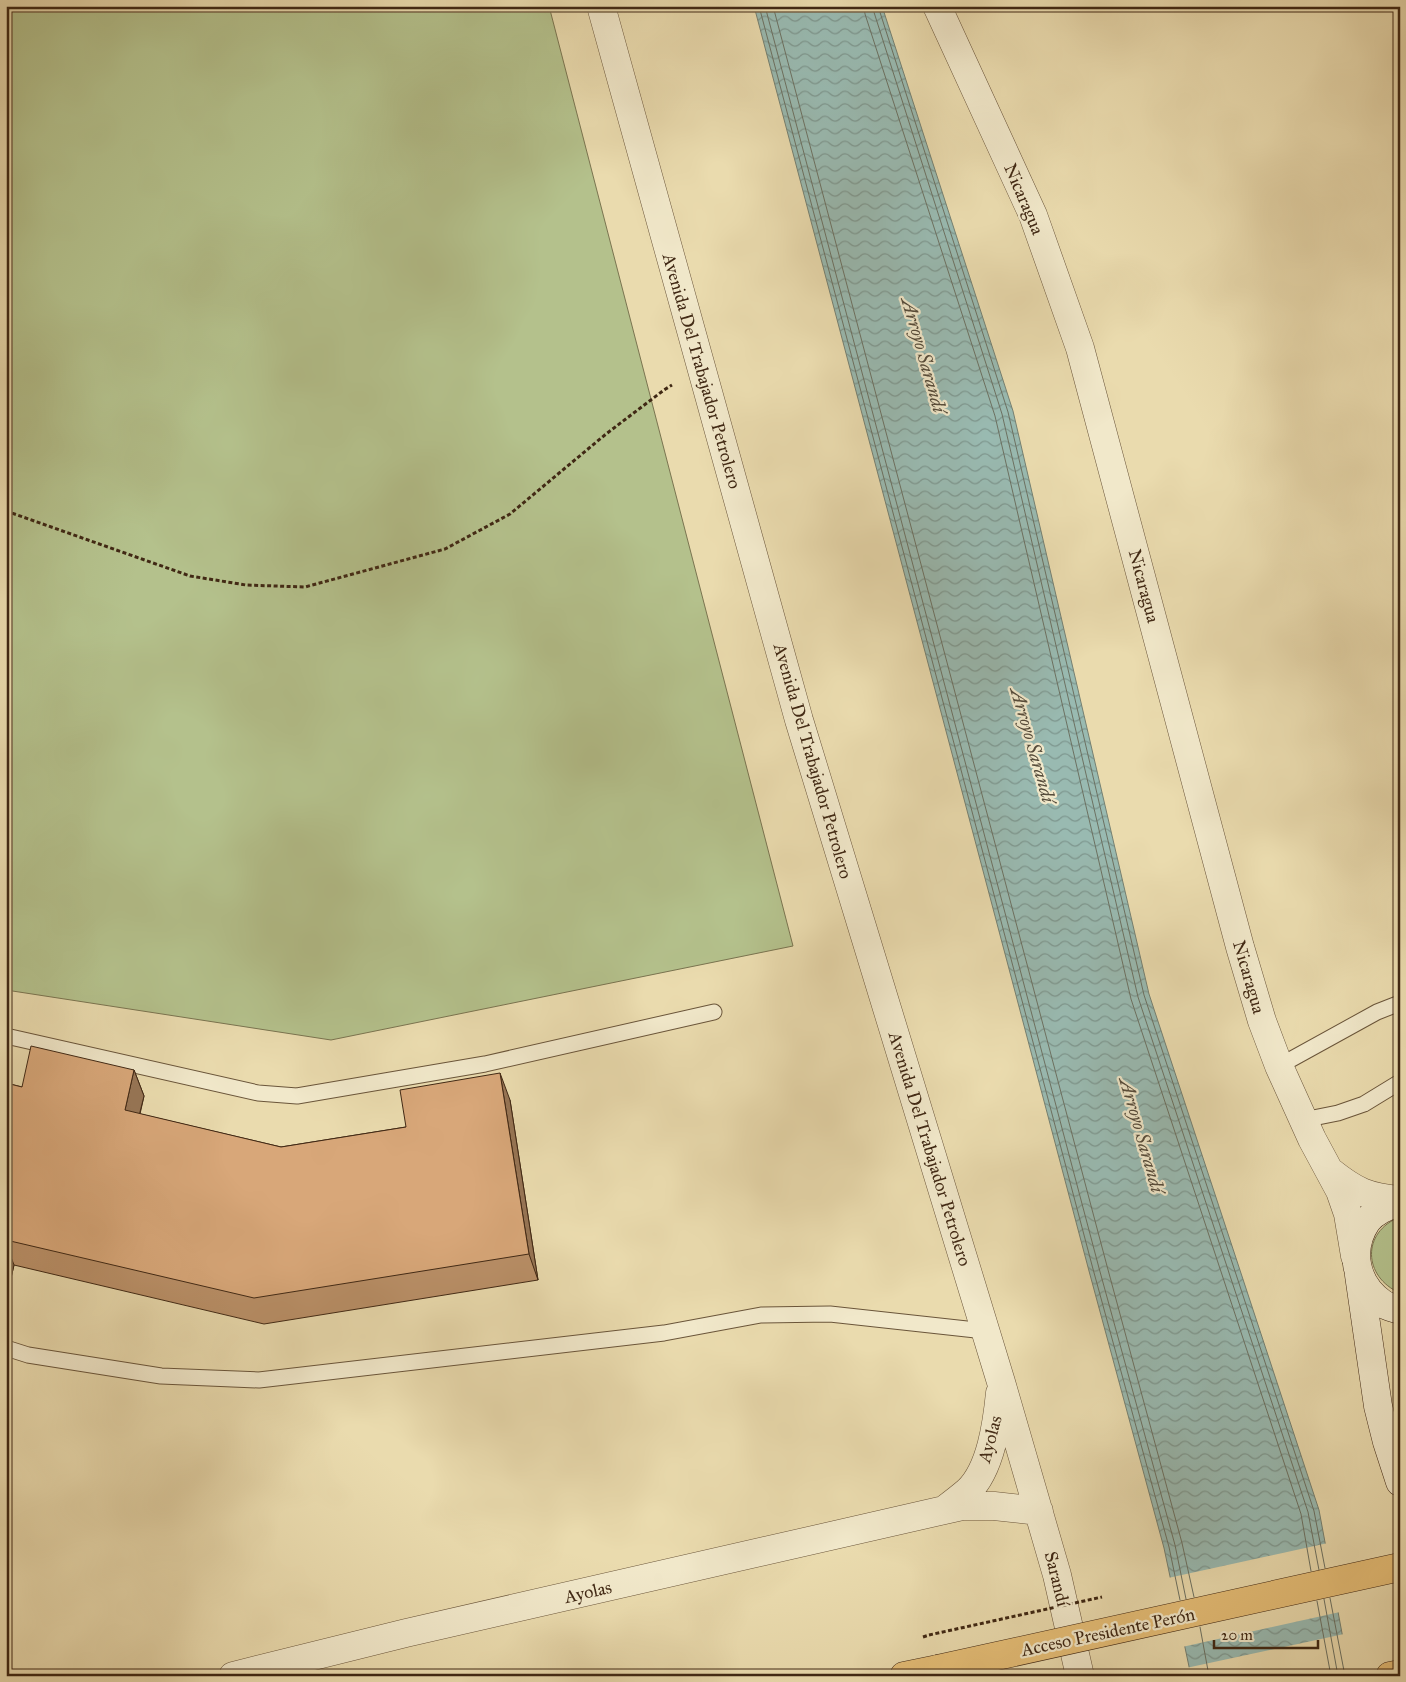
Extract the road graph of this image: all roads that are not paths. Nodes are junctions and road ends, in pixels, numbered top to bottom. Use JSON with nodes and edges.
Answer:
{"nodes":[{"id":1,"x":600,"y":6,"type":"edge"},
{"id":2,"x":937,"y":6,"type":"edge"},
{"id":3,"x":1400,"y":1002,"type":"edge"},
{"id":4,"x":714,"y":1012,"type":"dead end"},
{"id":5,"x":6,"y":1036,"type":"edge"},
{"id":6,"x":1279,"y":1066,"type":"junction"},
{"id":7,"x":1400,"y":1082,"type":"edge"},
{"id":8,"x":1303,"y":1120,"type":"junction"},
{"id":9,"x":1331,"y":1172,"type":"junction"},
{"id":10,"x":1400,"y":1201,"type":"edge"},
{"id":11,"x":1357,"y":1266,"type":"junction"},
{"id":12,"x":1400,"y":1310,"type":"edge"},
{"id":13,"x":985,"y":1331,"type":"junction"},
{"id":14,"x":6,"y":1348,"type":"edge"},
{"id":15,"x":1001,"y":1382,"type":"junction"},
{"id":16,"x":1400,"y":1482,"type":"edge"},
{"id":17,"x":944,"y":1510,"type":"junction"},
{"id":18,"x":1039,"y":1511,"type":"junction"},
{"id":19,"x":1400,"y":1568,"type":"edge"},
{"id":20,"x":1400,"y":1674,"type":"edge"},
{"id":21,"x":233,"y":1676,"type":"edge"},
{"id":22,"x":904,"y":1676,"type":"edge"},
{"id":23,"x":1080,"y":1676,"type":"edge"},
{"id":24,"x":1390,"y":1676,"type":"edge"}],
"edges":[{"from":1,"to":13,"type":"street","name":"Avenida Del Trabajador Petrolero"},
{"from":2,"to":6,"type":"street","name":"Nicaragua"},
{"from":3,"to":6,"type":"lane"},
{"from":4,"to":5,"type":"lane"},
{"from":6,"to":8,"type":"street","name":"Nicaragua"},
{"from":7,"to":8,"type":"lane"},
{"from":8,"to":9,"type":"street","name":"Nicaragua"},
{"from":9,"to":10,"type":"street","name":"Nicaragua"},
{"from":9,"to":11,"type":"street","name":"Nicaragua"},
{"from":10,"to":11,"type":"street"},
{"from":11,"to":12,"type":"street"},
{"from":11,"to":16,"type":"street","name":"Nicaragua"},
{"from":13,"to":14,"type":"lane"},
{"from":13,"to":15,"type":"street","name":"Avenida Del Trabajador Petrolero"},
{"from":15,"to":17,"type":"street","name":"Ayolas"},
{"from":15,"to":18,"type":"street","name":"Avenida Del Trabajador Petrolero"},
{"from":17,"to":18,"type":"street","name":"Ayolas"},
{"from":17,"to":21,"type":"street","name":"Ayolas"},
{"from":18,"to":23,"type":"street","name":"Sarandí"},
{"from":19,"to":22,"type":"highway","name":"Acceso Presidente Perón","bridge":true},
{"from":20,"to":24,"type":"highway"}]}
